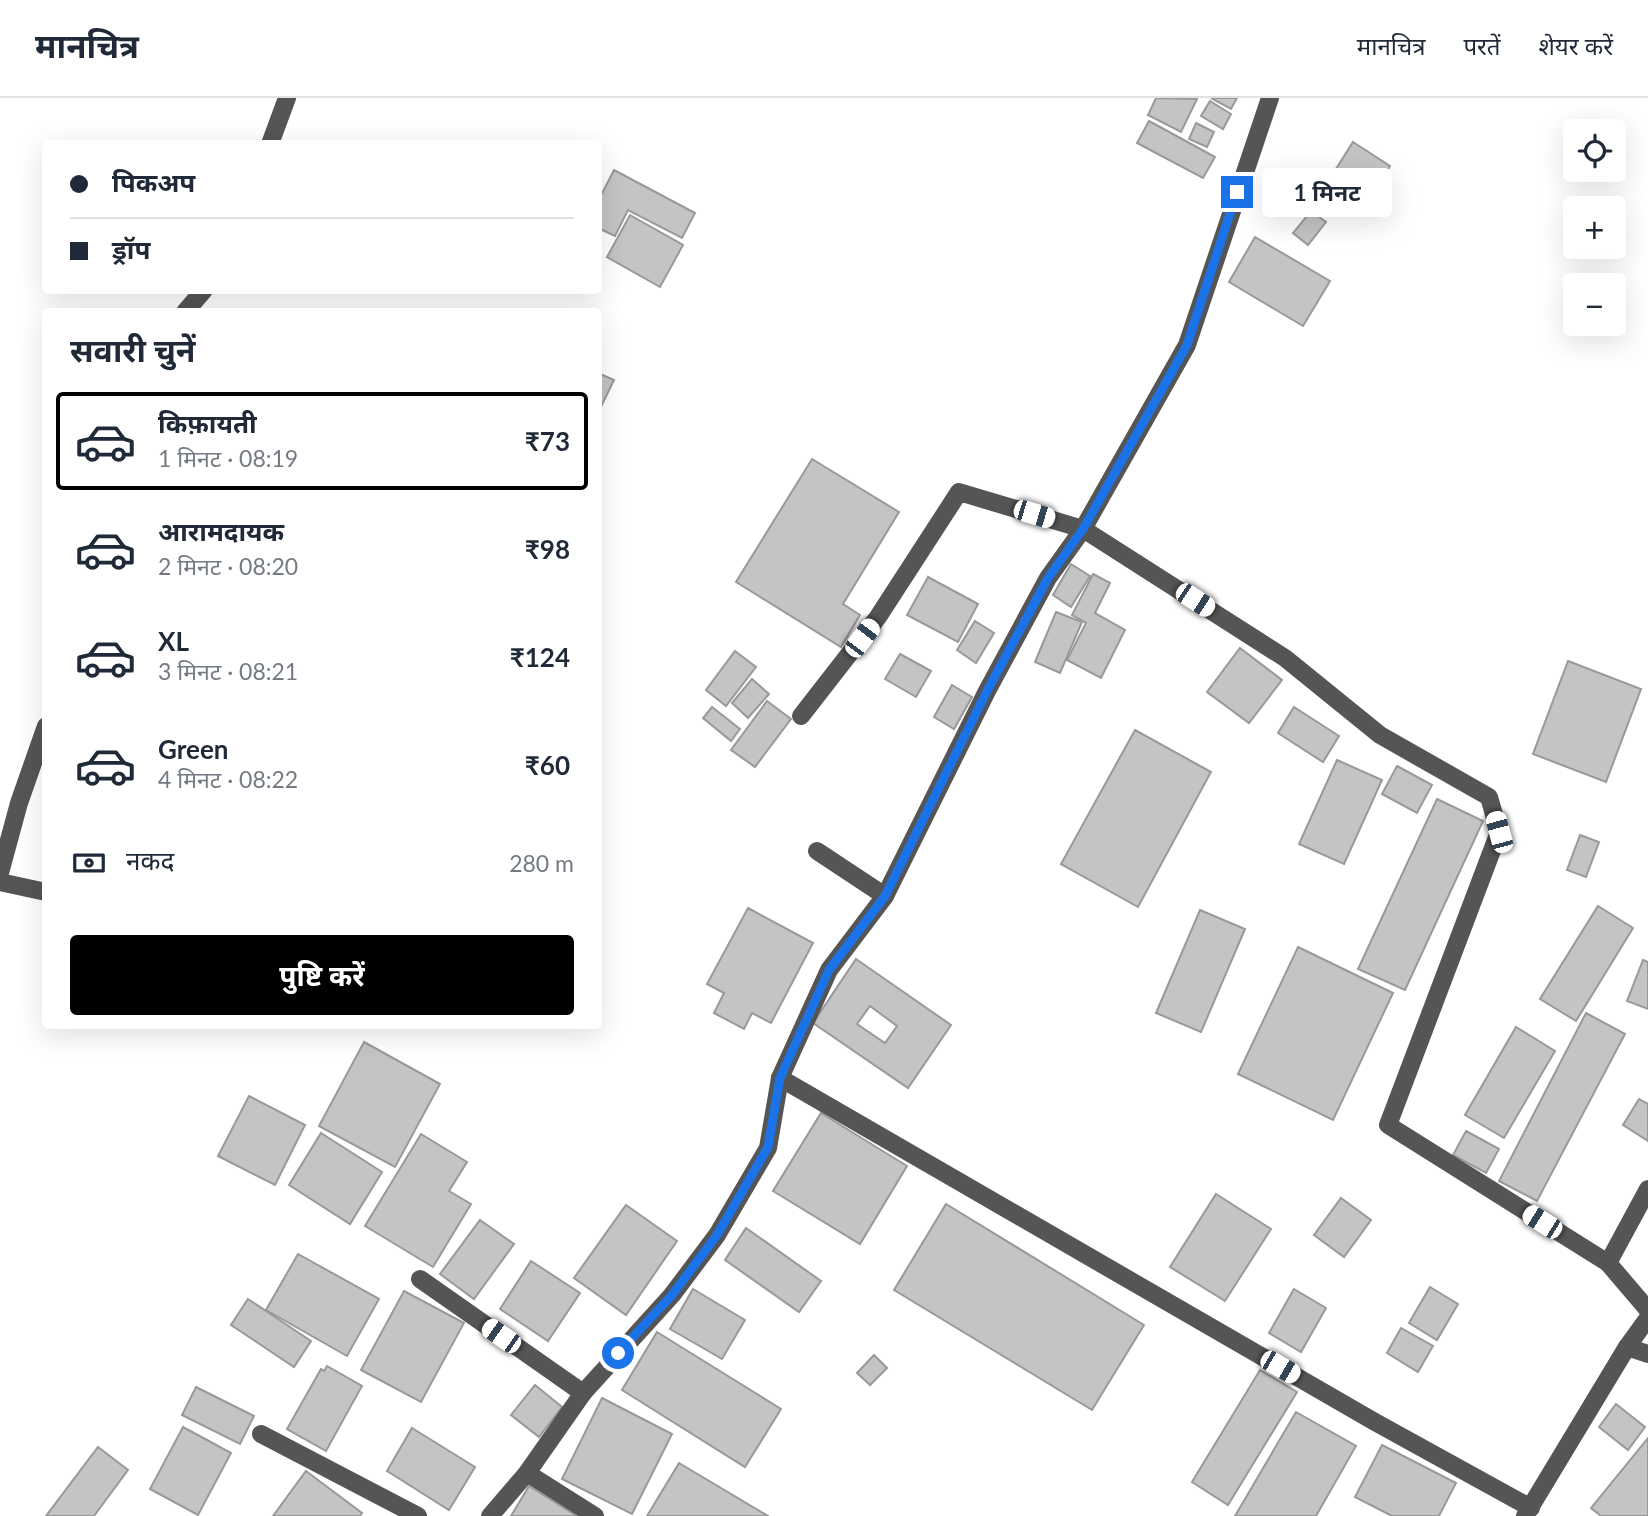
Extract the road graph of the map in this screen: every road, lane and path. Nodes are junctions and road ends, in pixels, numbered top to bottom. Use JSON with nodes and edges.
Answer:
{"nodes":[{"id":1,"x":287,"y":98,"type":"edge"},
{"id":2,"x":1270,"y":98,"type":"edge"},
{"id":3,"x":271,"y":140,"type":"edge"},
{"id":4,"x":201,"y":294,"type":"edge"},
{"id":5,"x":188,"y":308,"type":"edge"},
{"id":6,"x":1083,"y":529,"type":"junction"},
{"id":7,"x":801,"y":716,"type":"dead end"},
{"id":8,"x":42,"y":737,"type":"edge"},
{"id":9,"x":817,"y":851,"type":"dead end"},
{"id":10,"x":0,"y":873,"type":"edge"},
{"id":11,"x":0,"y":882,"type":"edge"},
{"id":12,"x":42,"y":891,"type":"edge"},
{"id":13,"x":885,"y":896,"type":"junction"},
{"id":14,"x":780,"y":1078,"type":"junction"},
{"id":15,"x":1648,"y":1188,"type":"edge"},
{"id":16,"x":1608,"y":1263,"type":"junction"},
{"id":17,"x":420,"y":1279,"type":"dead end"},
{"id":18,"x":1648,"y":1310,"type":"edge"},
{"id":19,"x":1648,"y":1318,"type":"edge"},
{"id":20,"x":1627,"y":1347,"type":"junction"},
{"id":21,"x":1648,"y":1353,"type":"edge"},
{"id":22,"x":583,"y":1393,"type":"junction"},
{"id":23,"x":261,"y":1434,"type":"dead end"},
{"id":24,"x":527,"y":1474,"type":"junction"},
{"id":25,"x":1528,"y":1512,"type":"edge"},
{"id":26,"x":418,"y":1516,"type":"edge"},
{"id":27,"x":490,"y":1516,"type":"edge"},
{"id":28,"x":595,"y":1516,"type":"edge"}],
"edges":[{"from":1,"to":3,"type":"street"},
{"from":2,"to":6,"type":"street"},
{"from":4,"to":5,"type":"street"},
{"from":6,"to":7,"type":"street"},
{"from":6,"to":13,"type":"street"},
{"from":6,"to":16,"type":"street"},
{"from":8,"to":10,"type":"street"},
{"from":9,"to":13,"type":"street"},
{"from":11,"to":12,"type":"street"},
{"from":13,"to":14,"type":"street"},
{"from":14,"to":22,"type":"street"},
{"from":14,"to":25,"type":"street"},
{"from":15,"to":16,"type":"street"},
{"from":16,"to":18,"type":"street"},
{"from":17,"to":22,"type":"street"},
{"from":19,"to":20,"type":"street"},
{"from":20,"to":21,"type":"street"},
{"from":20,"to":25,"type":"street"},
{"from":22,"to":24,"type":"street"},
{"from":23,"to":26,"type":"street"},
{"from":24,"to":27,"type":"street"},
{"from":24,"to":28,"type":"street"}]}
